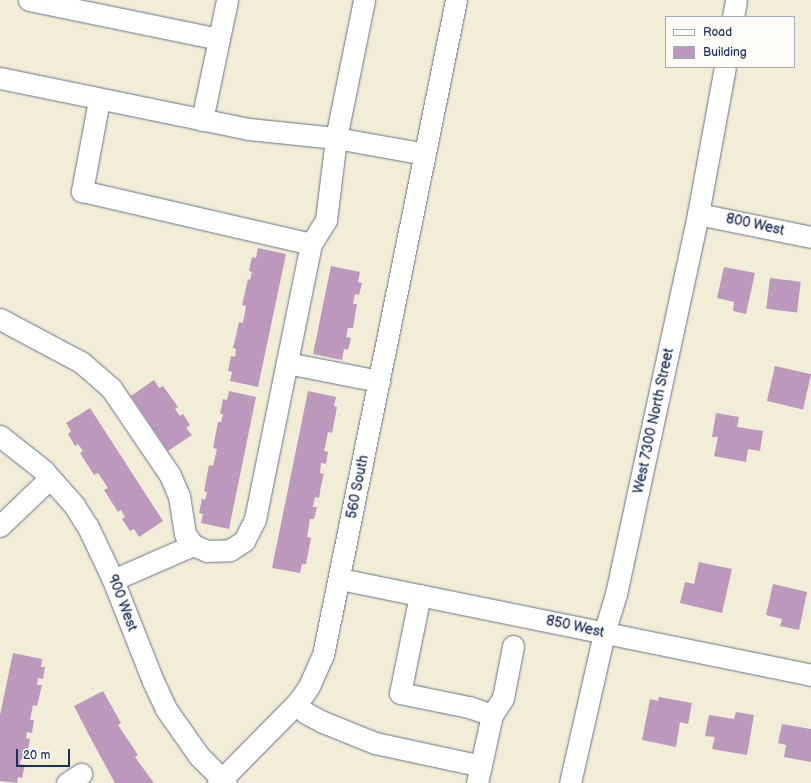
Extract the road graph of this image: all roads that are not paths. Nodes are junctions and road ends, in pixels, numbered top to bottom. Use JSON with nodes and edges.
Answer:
{"nodes":[{"id":1,"x":29,"y":0,"type":"edge"},
{"id":2,"x":227,"y":0,"type":"edge"},
{"id":3,"x":364,"y":0,"type":"edge"},
{"id":4,"x":456,"y":0,"type":"edge"},
{"id":5,"x":736,"y":0,"type":"edge"},
{"id":6,"x":97,"y":7,"type":"edge"},
{"id":7,"x":733,"y":16,"type":"edge"},
{"id":8,"x":219,"y":39,"type":"junction"},
{"id":9,"x":725,"y":68,"type":"edge"},
{"id":10,"x":0,"y":78,"type":"edge"},
{"id":11,"x":99,"y":100,"type":"junction"},
{"id":12,"x":202,"y":120,"type":"junction"},
{"id":13,"x":336,"y":138,"type":"junction"},
{"id":14,"x":425,"y":154,"type":"junction"},
{"id":15,"x":698,"y":214,"type":"junction"},
{"id":16,"x":811,"y":237,"type":"edge"},
{"id":17,"x":311,"y":244,"type":"junction"},
{"id":18,"x":0,"y":319,"type":"edge"},
{"id":19,"x":287,"y":363,"type":"junction"},
{"id":20,"x":379,"y":381,"type":"junction"},
{"id":21,"x":0,"y":436,"type":"edge"},
{"id":22,"x":50,"y":478,"type":"junction"},
{"id":23,"x":0,"y":526,"type":"edge"},
{"id":24,"x":193,"y":545,"type":"junction"},
{"id":25,"x":340,"y":579,"type":"junction"},
{"id":26,"x":113,"y":580,"type":"junction"},
{"id":27,"x":420,"y":595,"type":"junction"},
{"id":28,"x":604,"y":633,"type":"junction"},
{"id":29,"x":513,"y":646,"type":"dead end"},
{"id":30,"x":811,"y":675,"type":"edge"},
{"id":31,"x":296,"y":704,"type":"junction"},
{"id":32,"x":492,"y":715,"type":"junction"},
{"id":33,"x":479,"y":775,"type":"edge"},
{"id":34,"x":572,"y":780,"type":"edge"},
{"id":35,"x":222,"y":782,"type":"edge"}],
"edges":[{"from":1,"to":6,"type":"street"},
{"from":2,"to":8,"type":"street"},
{"from":3,"to":13,"type":"street"},
{"from":4,"to":14,"type":"street","name":"560 South"},
{"from":5,"to":7,"type":"street"},
{"from":6,"to":8,"type":"street"},
{"from":8,"to":12,"type":"street"},
{"from":9,"to":15,"type":"street","name":"West 7300 North Street"},
{"from":10,"to":11,"type":"street"},
{"from":11,"to":12,"type":"street"},
{"from":11,"to":17,"type":"street"},
{"from":12,"to":13,"type":"street"},
{"from":13,"to":14,"type":"street"},
{"from":13,"to":17,"type":"street"},
{"from":14,"to":20,"type":"street","name":"560 South"},
{"from":15,"to":16,"type":"street","name":"800 West"},
{"from":15,"to":28,"type":"street","name":"West 7300 North Street"},
{"from":17,"to":19,"type":"street"},
{"from":18,"to":24,"type":"street"},
{"from":19,"to":20,"type":"street"},
{"from":19,"to":24,"type":"street"},
{"from":20,"to":25,"type":"street","name":"560 South"},
{"from":21,"to":22,"type":"street","name":"900 West"},
{"from":22,"to":23,"type":"street"},
{"from":22,"to":26,"type":"street","name":"900 West"},
{"from":24,"to":26,"type":"street"},
{"from":25,"to":27,"type":"street","name":"850 West"},
{"from":25,"to":31,"type":"street","name":"560 South"},
{"from":26,"to":35,"type":"street","name":"900 West"},
{"from":27,"to":28,"type":"street","name":"850 West"},
{"from":27,"to":32,"type":"street"},
{"from":28,"to":30,"type":"street","name":"850 West"},
{"from":28,"to":34,"type":"street","name":"West 7300 North Street"},
{"from":29,"to":32,"type":"street"},
{"from":31,"to":33,"type":"street"},
{"from":31,"to":35,"type":"street","name":"560 South"},
{"from":32,"to":33,"type":"street"}]}
